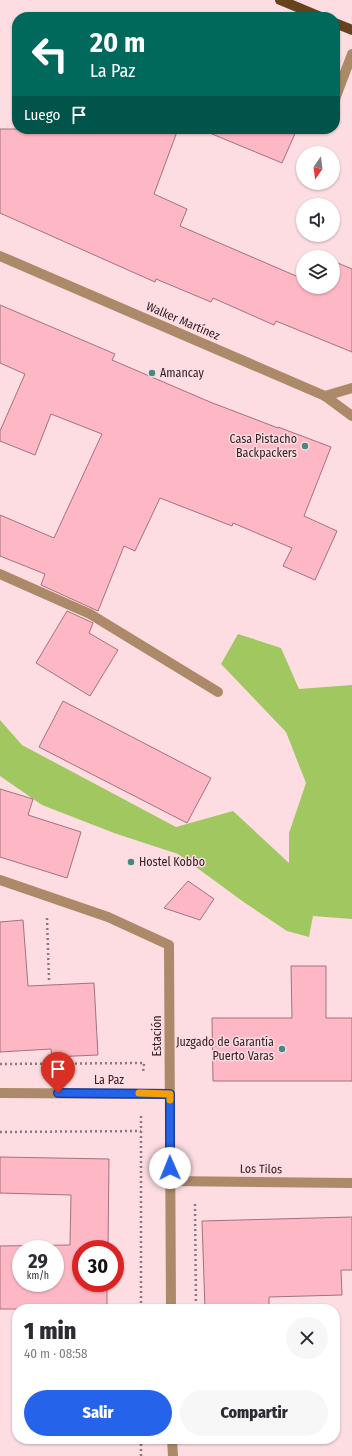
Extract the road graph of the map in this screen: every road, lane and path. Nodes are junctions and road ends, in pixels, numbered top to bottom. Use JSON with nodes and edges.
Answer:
{"nodes":[{"id":1,"x":280,"y":0,"type":"edge"},
{"id":2,"x":309,"y":12,"type":"edge"},
{"id":3,"x":340,"y":25,"type":"edge"},
{"id":4,"x":352,"y":30,"type":"edge"},
{"id":5,"x":352,"y":54,"type":"edge"},
{"id":6,"x":340,"y":86,"type":"edge"},
{"id":7,"x":0,"y":256,"type":"edge"},
{"id":8,"x":352,"y":388,"type":"edge"},
{"id":9,"x":325,"y":396,"type":"junction"},
{"id":10,"x":352,"y":416,"type":"edge"},
{"id":11,"x":0,"y":574,"type":"edge"},
{"id":12,"x":218,"y":692,"type":"dead end"},
{"id":13,"x":0,"y":880,"type":"edge"},
{"id":14,"x":46,"y":896,"type":"junction"},
{"id":15,"x":50,"y":980,"type":"dead end"},
{"id":16,"x":0,"y":1064,"type":"edge"},
{"id":17,"x":0,"y":1093,"type":"edge"},
{"id":18,"x":141,"y":1094,"type":"junction"},
{"id":19,"x":170,"y":1094,"type":"junction"},
{"id":20,"x":141,"y":1131,"type":"junction"},
{"id":21,"x":0,"y":1132,"type":"edge"},
{"id":22,"x":170,"y":1181,"type":"junction"},
{"id":23,"x":352,"y":1183,"type":"edge"},
{"id":24,"x":141,"y":1304,"type":"edge"},
{"id":25,"x":171,"y":1304,"type":"edge"},
{"id":26,"x":141,"y":1444,"type":"edge"},
{"id":27,"x":172,"y":1444,"type":"edge"},
{"id":28,"x":141,"y":1456,"type":"edge"},
{"id":29,"x":172,"y":1456,"type":"edge"}],
"edges":[{"from":1,"to":2,"type":"main road"},
{"from":3,"to":4,"type":"main road"},
{"from":5,"to":6,"type":"street"},
{"from":7,"to":9,"type":"street","name":"Walker Martínez"},
{"from":8,"to":9,"type":"street"},
{"from":9,"to":10,"type":"street","name":"Walker Martínez"},
{"from":11,"to":12,"type":"street"},
{"from":13,"to":14,"type":"street","name":"Estación"},
{"from":14,"to":15,"type":"path"},
{"from":14,"to":19,"type":"street","name":"Estación"},
{"from":16,"to":18,"type":"path"},
{"from":17,"to":18,"type":"street","name":"La Paz"},
{"from":18,"to":19,"type":"street","name":"La Paz"},
{"from":18,"to":20,"type":"path"},
{"from":19,"to":22,"type":"street","name":"Estación"},
{"from":20,"to":21,"type":"path"},
{"from":20,"to":24,"type":"path"},
{"from":22,"to":23,"type":"street","name":"Los Tilos"},
{"from":22,"to":25,"type":"street","name":"Estación"},
{"from":26,"to":28,"type":"path"},
{"from":27,"to":29,"type":"street"}]}
